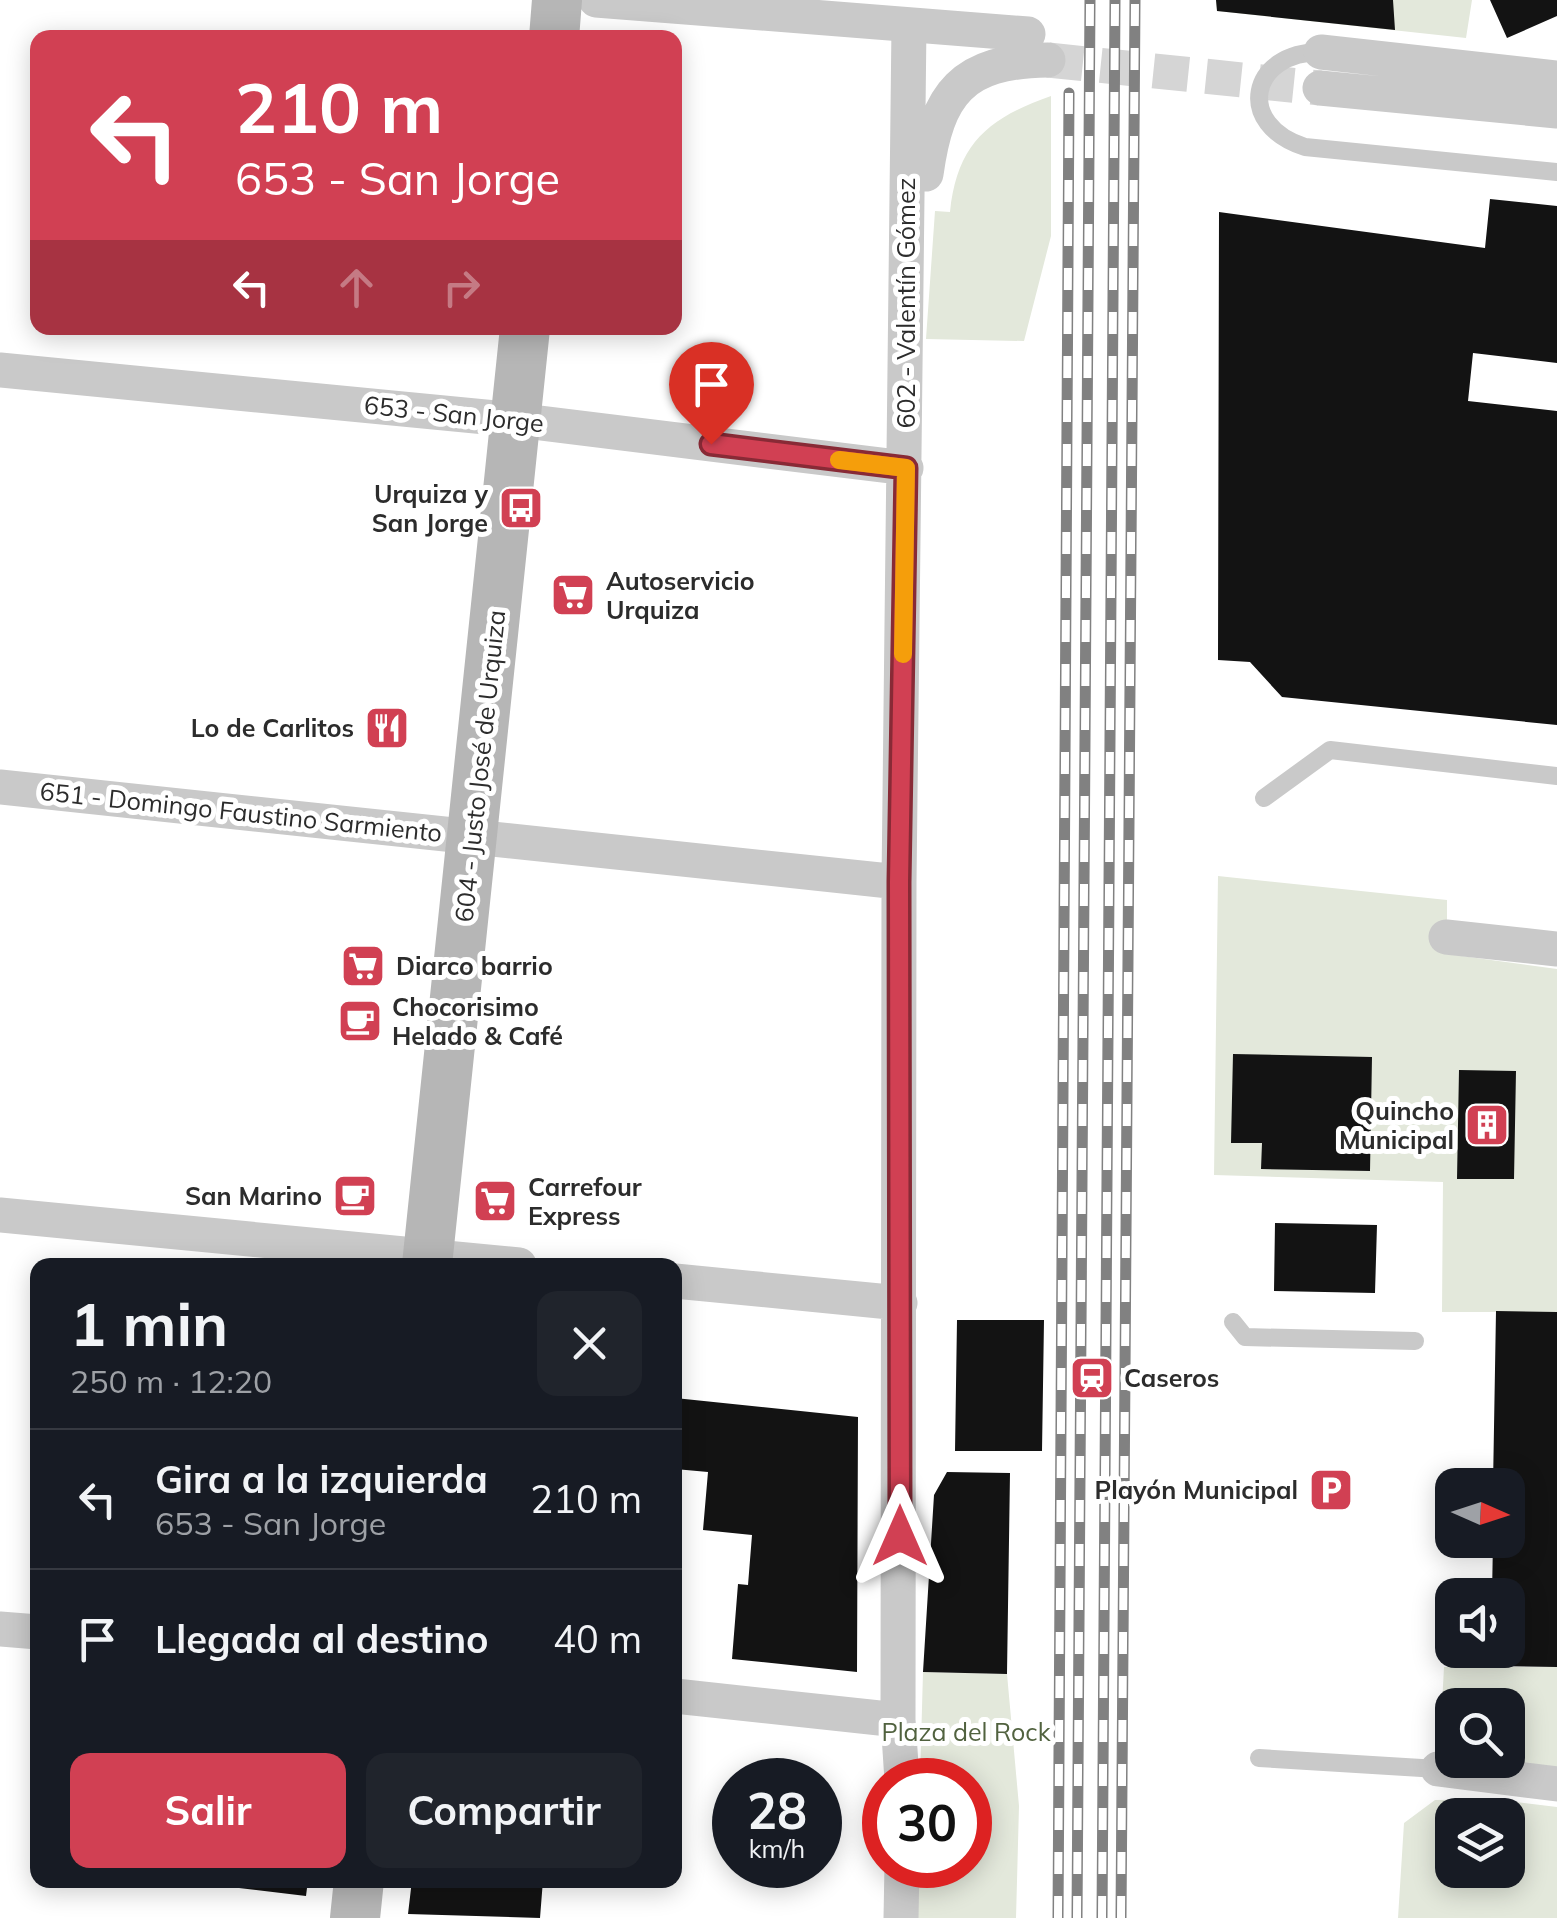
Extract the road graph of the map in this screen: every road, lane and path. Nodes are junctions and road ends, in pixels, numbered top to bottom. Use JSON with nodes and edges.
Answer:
{"nodes":[{"id":1,"x":557,"y":0,"type":"edge"},
{"id":2,"x":596,"y":0,"type":"edge"},
{"id":3,"x":909,"y":25,"type":"junction"},
{"id":4,"x":555,"y":30,"type":"edge"},
{"id":5,"x":1321,"y":52,"type":"joint"},
{"id":6,"x":1557,"y":78,"type":"edge"},
{"id":7,"x":1320,"y":88,"type":"tunnel mouth"},
{"id":8,"x":1557,"y":111,"type":"edge"},
{"id":9,"x":1557,"y":172,"type":"edge"},
{"id":10,"x":905,"y":298,"type":"junction"},
{"id":11,"x":525,"y":335,"type":"edge"},
{"id":12,"x":0,"y":370,"type":"edge"},
{"id":13,"x":516,"y":420,"type":"junction"},
{"id":14,"x":906,"y":468,"type":"junction"},
{"id":15,"x":1557,"y":776,"type":"edge"},
{"id":16,"x":0,"y":787,"type":"edge"},
{"id":17,"x":1264,"y":798,"type":"dead end"},
{"id":18,"x":473,"y":836,"type":"junction"},
{"id":19,"x":899,"y":882,"type":"junction"},
{"id":20,"x":1446,"y":937,"type":"dead end"},
{"id":21,"x":1557,"y":949,"type":"edge"},
{"id":22,"x":0,"y":1215,"type":"edge"},
{"id":23,"x":409,"y":1258,"type":"edge"},
{"id":24,"x":428,"y":1258,"type":"edge"},
{"id":25,"x":682,"y":1281,"type":"edge"},
{"id":26,"x":900,"y":1303,"type":"junction"},
{"id":27,"x":1232,"y":1322,"type":"dead end"},
{"id":28,"x":1415,"y":1341,"type":"dead end"},
{"id":29,"x":0,"y":1629,"type":"edge"},
{"id":30,"x":30,"y":1631,"type":"edge"},
{"id":31,"x":682,"y":1697,"type":"edge"},
{"id":32,"x":898,"y":1720,"type":"junction"},
{"id":33,"x":901,"y":1758,"type":"edge"},
{"id":34,"x":1259,"y":1758,"type":"dead end"},
{"id":35,"x":1435,"y":1770,"type":"edge"},
{"id":36,"x":1506,"y":1778,"type":"edge"},
{"id":37,"x":1557,"y":1784,"type":"edge"},
{"id":38,"x":358,"y":1888,"type":"edge"},
{"id":39,"x":902,"y":1888,"type":"edge"},
{"id":40,"x":355,"y":1918,"type":"edge"},
{"id":41,"x":901,"y":1918,"type":"edge"}],
"edges":[{"from":1,"to":4,"type":"main road"},
{"from":2,"to":3,"type":"street"},
{"from":3,"to":10,"type":"street","name":"602 - Valentín Gómez"},
{"from":3,"to":10,"type":"street"},
{"from":5,"to":6,"type":"street"},
{"from":5,"to":9,"type":"lane"},
{"from":7,"to":8,"type":"street"},
{"from":10,"to":14,"type":"street","name":"602 - Valentín Gómez"},
{"from":11,"to":13,"type":"main road","name":"604 - Justo José de Urquiza"},
{"from":12,"to":13,"type":"street","name":"653 - San Jorge"},
{"from":13,"to":14,"type":"street","name":"653 - San Jorge"},
{"from":13,"to":18,"type":"main road","name":"604 - Justo José de Urquiza"},
{"from":14,"to":19,"type":"street","name":"602 - Valentín Gómez"},
{"from":15,"to":17,"type":"lane"},
{"from":16,"to":18,"type":"street","name":"651 - Domingo Faustino Sarmiento"},
{"from":18,"to":19,"type":"street","name":"651 - Domingo Faustino Sarmiento"},
{"from":18,"to":24,"type":"main road","name":"604 - Justo José de Urquiza"},
{"from":19,"to":26,"type":"street","name":"602 - Valentín Gómez"},
{"from":20,"to":21,"type":"street"},
{"from":22,"to":23,"type":"street"},
{"from":25,"to":26,"type":"street"},
{"from":26,"to":32,"type":"street","name":"602 - Valentín Gómez"},
{"from":27,"to":28,"type":"lane"},
{"from":29,"to":30,"type":"street"},
{"from":31,"to":32,"type":"street"},
{"from":32,"to":33,"type":"street","name":"602 - Valentín Gómez"},
{"from":34,"to":35,"type":"lane"},
{"from":36,"to":37,"type":"street"},
{"from":38,"to":40,"type":"main road"},
{"from":39,"to":41,"type":"street"}]}
